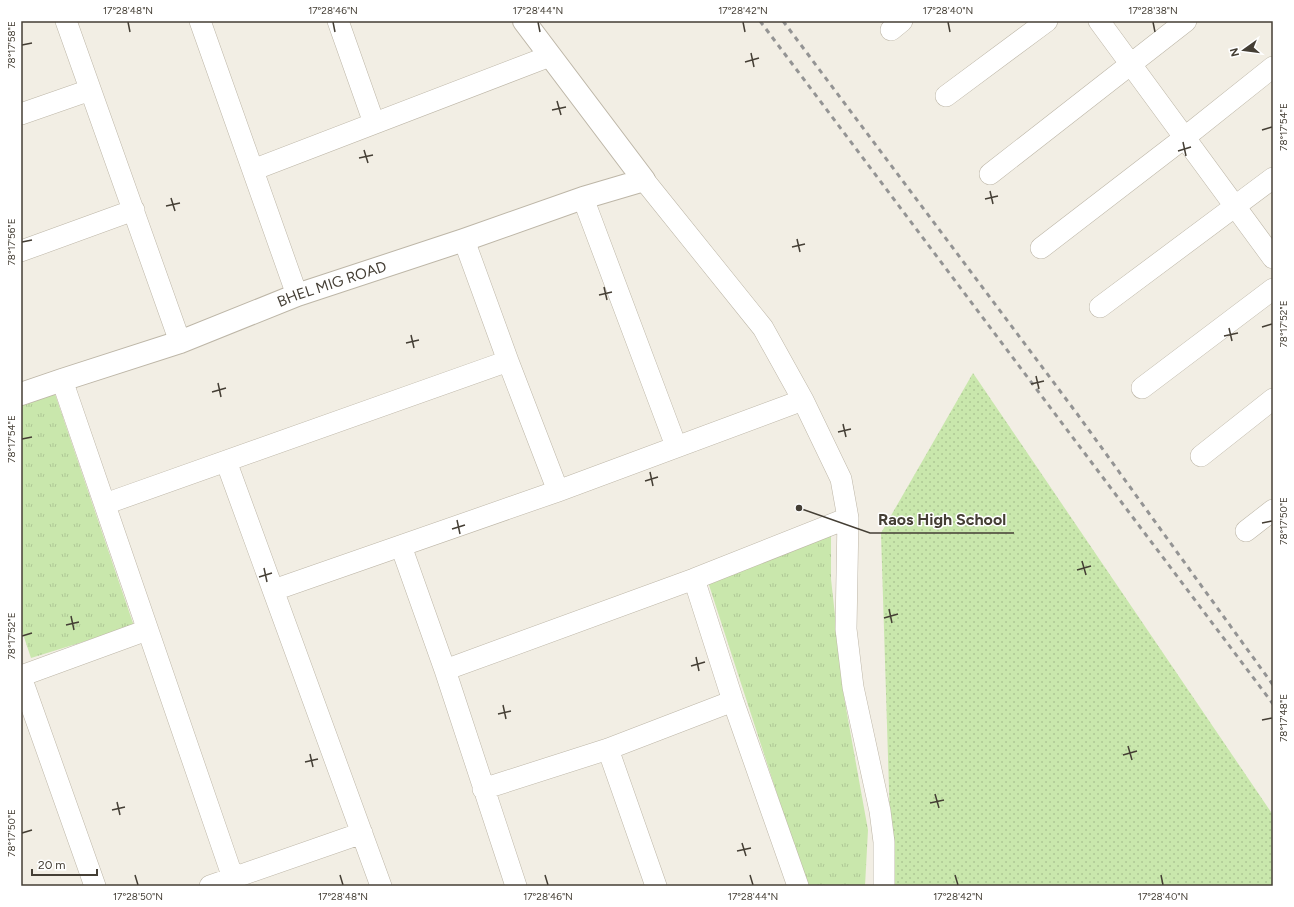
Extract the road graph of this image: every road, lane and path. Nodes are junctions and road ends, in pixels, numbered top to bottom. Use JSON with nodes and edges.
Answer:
{"nodes":[{"id":1,"x":66,"y":21,"type":"edge"},
{"id":2,"x":200,"y":21,"type":"edge"},
{"id":3,"x":338,"y":21,"type":"edge"},
{"id":4,"x":524,"y":21,"type":"edge"},
{"id":5,"x":1047,"y":21,"type":"edge"},
{"id":6,"x":1099,"y":21,"type":"edge"},
{"id":7,"x":1186,"y":21,"type":"edge"},
{"id":8,"x":550,"y":56,"type":"junction"},
{"id":9,"x":1130,"y":64,"type":"junction"},
{"id":10,"x":1273,"y":67,"type":"edge"},
{"id":11,"x":90,"y":90,"type":"junction"},
{"id":12,"x":946,"y":96,"type":"dead end"},
{"id":13,"x":21,"y":114,"type":"edge"},
{"id":14,"x":374,"y":123,"type":"junction"},
{"id":15,"x":1184,"y":138,"type":"junction"},
{"id":16,"x":253,"y":170,"type":"junction"},
{"id":17,"x":990,"y":174,"type":"dead end"},
{"id":18,"x":1273,"y":178,"type":"edge"},
{"id":19,"x":644,"y":180,"type":"junction"},
{"id":20,"x":583,"y":198,"type":"junction"},
{"id":21,"x":1235,"y":207,"type":"junction"},
{"id":22,"x":134,"y":210,"type":"junction"},
{"id":23,"x":464,"y":240,"type":"junction"},
{"id":24,"x":1041,"y":248,"type":"dead end"},
{"id":25,"x":21,"y":250,"type":"edge"},
{"id":26,"x":1273,"y":258,"type":"edge"},
{"id":27,"x":1273,"y":288,"type":"edge"},
{"id":28,"x":297,"y":295,"type":"junction"},
{"id":29,"x":1100,"y":307,"type":"dead end"},
{"id":30,"x":180,"y":342,"type":"junction"},
{"id":31,"x":508,"y":361,"type":"junction"},
{"id":32,"x":62,"y":380,"type":"junction"},
{"id":33,"x":1142,"y":388,"type":"dead end"},
{"id":34,"x":21,"y":394,"type":"edge"},
{"id":35,"x":1273,"y":399,"type":"edge"},
{"id":36,"x":803,"y":400,"type":"junction"},
{"id":37,"x":676,"y":446,"type":"junction"},
{"id":38,"x":1201,"y":456,"type":"dead end"},
{"id":39,"x":226,"y":461,"type":"junction"},
{"id":40,"x":558,"y":491,"type":"junction"},
{"id":41,"x":105,"y":504,"type":"junction"},
{"id":42,"x":1273,"y":510,"type":"edge"},
{"id":43,"x":848,"y":518,"type":"junction"},
{"id":44,"x":1246,"y":531,"type":"dead end"},
{"id":45,"x":402,"y":546,"type":"junction"},
{"id":46,"x":694,"y":580,"type":"junction"},
{"id":47,"x":274,"y":590,"type":"junction"},
{"id":48,"x":147,"y":630,"type":"junction"},
{"id":49,"x":445,"y":670,"type":"junction"},
{"id":50,"x":21,"y":676,"type":"edge"},
{"id":51,"x":733,"y":701,"type":"junction"},
{"id":52,"x":608,"y":749,"type":"junction"},
{"id":53,"x":483,"y":789,"type":"junction"},
{"id":54,"x":362,"y":833,"type":"junction"},
{"id":55,"x":233,"y":878,"type":"junction"},
{"id":56,"x":95,"y":886,"type":"edge"},
{"id":57,"x":210,"y":886,"type":"edge"},
{"id":58,"x":381,"y":886,"type":"edge"},
{"id":59,"x":516,"y":886,"type":"edge"},
{"id":60,"x":656,"y":886,"type":"edge"},
{"id":61,"x":798,"y":886,"type":"edge"},
{"id":62,"x":884,"y":886,"type":"edge"}],
"edges":[{"from":1,"to":11,"type":"street"},
{"from":2,"to":16,"type":"street"},
{"from":3,"to":14,"type":"street"},
{"from":4,"to":8,"type":"street"},
{"from":5,"to":12,"type":"street"},
{"from":6,"to":9,"type":"street"},
{"from":7,"to":9,"type":"street"},
{"from":8,"to":14,"type":"street"},
{"from":8,"to":19,"type":"street"},
{"from":9,"to":15,"type":"street"},
{"from":9,"to":17,"type":"street"},
{"from":10,"to":15,"type":"street"},
{"from":11,"to":13,"type":"street"},
{"from":11,"to":22,"type":"street"},
{"from":14,"to":16,"type":"street"},
{"from":15,"to":21,"type":"street"},
{"from":15,"to":24,"type":"street"},
{"from":16,"to":28,"type":"street"},
{"from":18,"to":21,"type":"street"},
{"from":19,"to":20,"type":"street","name":"BHEL MIG ROAD"},
{"from":19,"to":36,"type":"street"},
{"from":20,"to":23,"type":"street","name":"BHEL MIG ROAD"},
{"from":20,"to":37,"type":"street"},
{"from":21,"to":26,"type":"street"},
{"from":21,"to":29,"type":"street"},
{"from":22,"to":25,"type":"street"},
{"from":22,"to":30,"type":"street"},
{"from":23,"to":28,"type":"street","name":"BHEL MIG ROAD"},
{"from":23,"to":31,"type":"street"},
{"from":27,"to":33,"type":"street"},
{"from":28,"to":30,"type":"street","name":"BHEL MIG ROAD"},
{"from":30,"to":32,"type":"street","name":"BHEL MIG ROAD"},
{"from":31,"to":39,"type":"street"},
{"from":31,"to":40,"type":"street"},
{"from":32,"to":34,"type":"street","name":"BHEL MIG ROAD"},
{"from":32,"to":41,"type":"street"},
{"from":35,"to":38,"type":"street"},
{"from":36,"to":37,"type":"street"},
{"from":36,"to":43,"type":"street"},
{"from":37,"to":40,"type":"street"},
{"from":39,"to":41,"type":"street"},
{"from":39,"to":47,"type":"street"},
{"from":40,"to":45,"type":"street"},
{"from":41,"to":48,"type":"street"},
{"from":42,"to":44,"type":"street"},
{"from":43,"to":46,"type":"street"},
{"from":43,"to":62,"type":"street"},
{"from":45,"to":47,"type":"street"},
{"from":45,"to":49,"type":"street"},
{"from":46,"to":49,"type":"street"},
{"from":46,"to":51,"type":"street"},
{"from":47,"to":54,"type":"street"},
{"from":48,"to":50,"type":"street"},
{"from":48,"to":55,"type":"street"},
{"from":49,"to":53,"type":"street"},
{"from":50,"to":56,"type":"street"},
{"from":51,"to":52,"type":"street"},
{"from":51,"to":61,"type":"street"},
{"from":52,"to":53,"type":"street"},
{"from":52,"to":60,"type":"street"},
{"from":53,"to":59,"type":"street"},
{"from":54,"to":55,"type":"street"},
{"from":54,"to":58,"type":"street"},
{"from":55,"to":57,"type":"street"}]}
